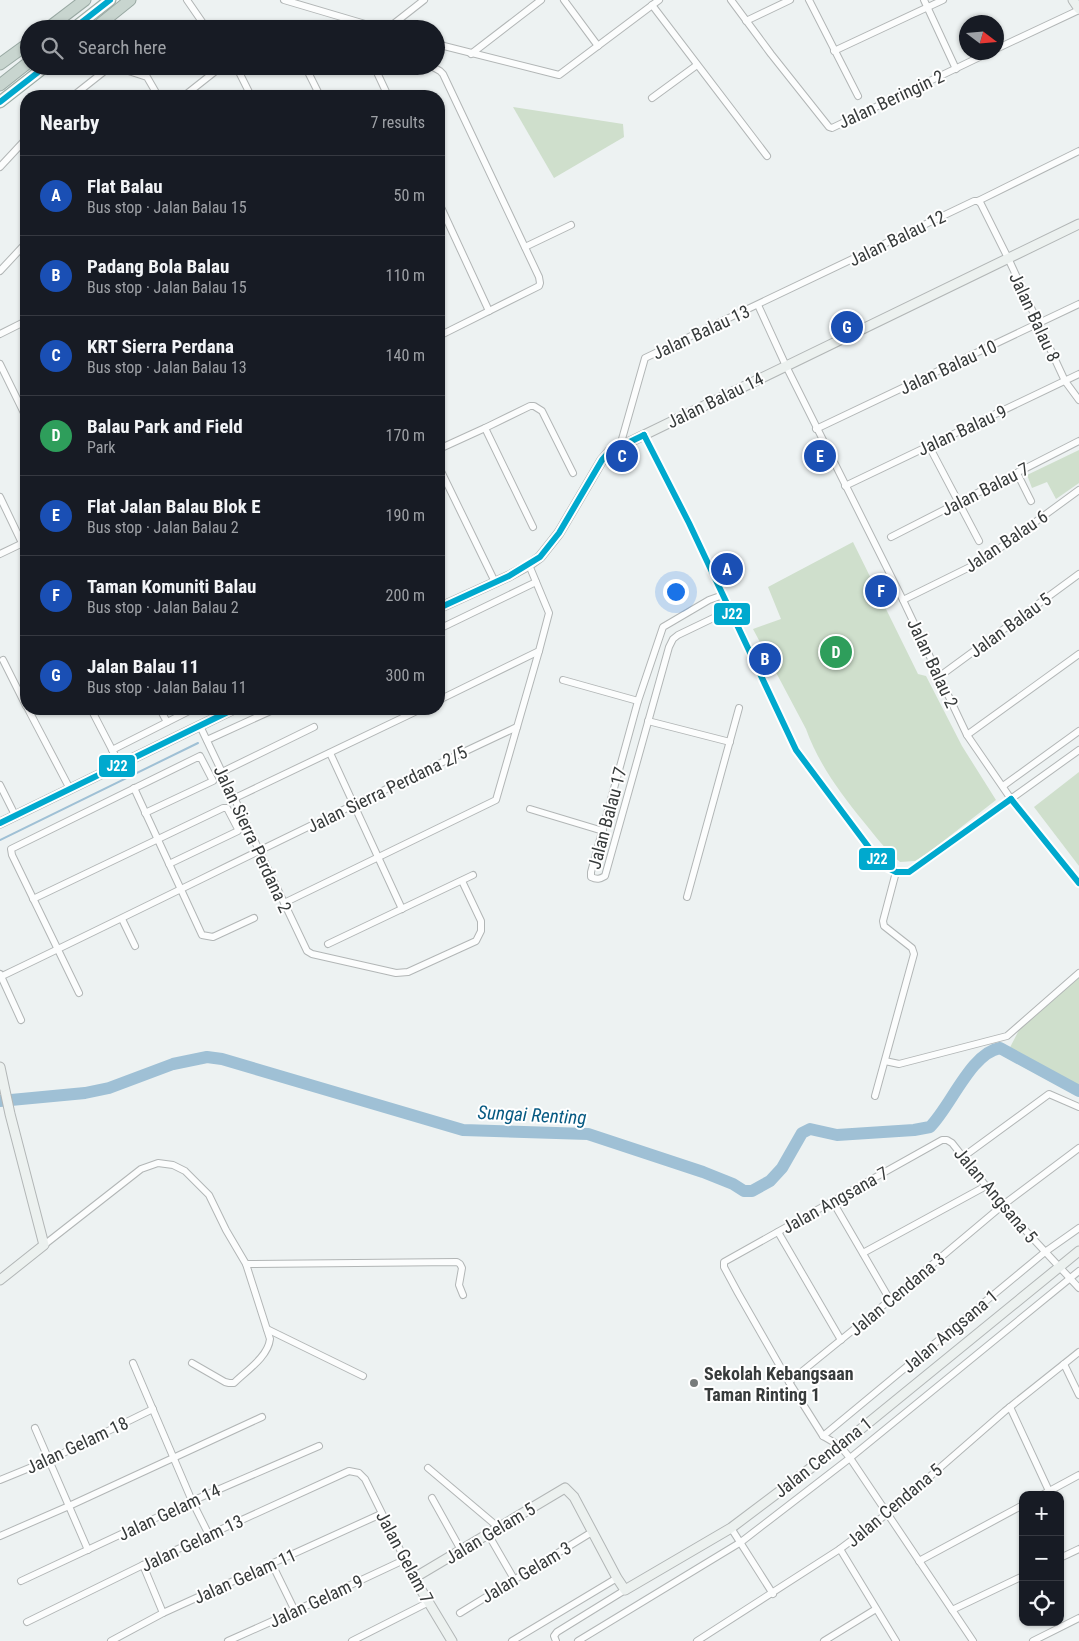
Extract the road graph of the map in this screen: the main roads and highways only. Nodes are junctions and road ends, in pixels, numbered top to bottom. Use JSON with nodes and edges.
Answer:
{"nodes":[{"id":1,"x":85,"y":0,"type":"edge"},
{"id":2,"x":110,"y":0,"type":"edge"},
{"id":3,"x":130,"y":0,"type":"edge"},
{"id":4,"x":59,"y":20,"type":"edge"},
{"id":5,"x":84,"y":20,"type":"edge"},
{"id":6,"x":105,"y":20,"type":"edge"},
{"id":7,"x":20,"y":49,"type":"edge"},
{"id":8,"x":0,"y":64,"type":"edge"},
{"id":9,"x":20,"y":69,"type":"edge"},
{"id":10,"x":34,"y":75,"type":"edge"},
{"id":11,"x":0,"y":85,"type":"edge"},
{"id":12,"x":0,"y":102,"type":"edge"}],
"edges":[{"from":1,"to":4,"type":"highway"},
{"from":2,"to":5,"type":"highway"},
{"from":3,"to":6,"type":"highway"},
{"from":7,"to":8,"type":"highway"},
{"from":9,"to":11,"type":"highway"},
{"from":10,"to":12,"type":"highway"}]}
